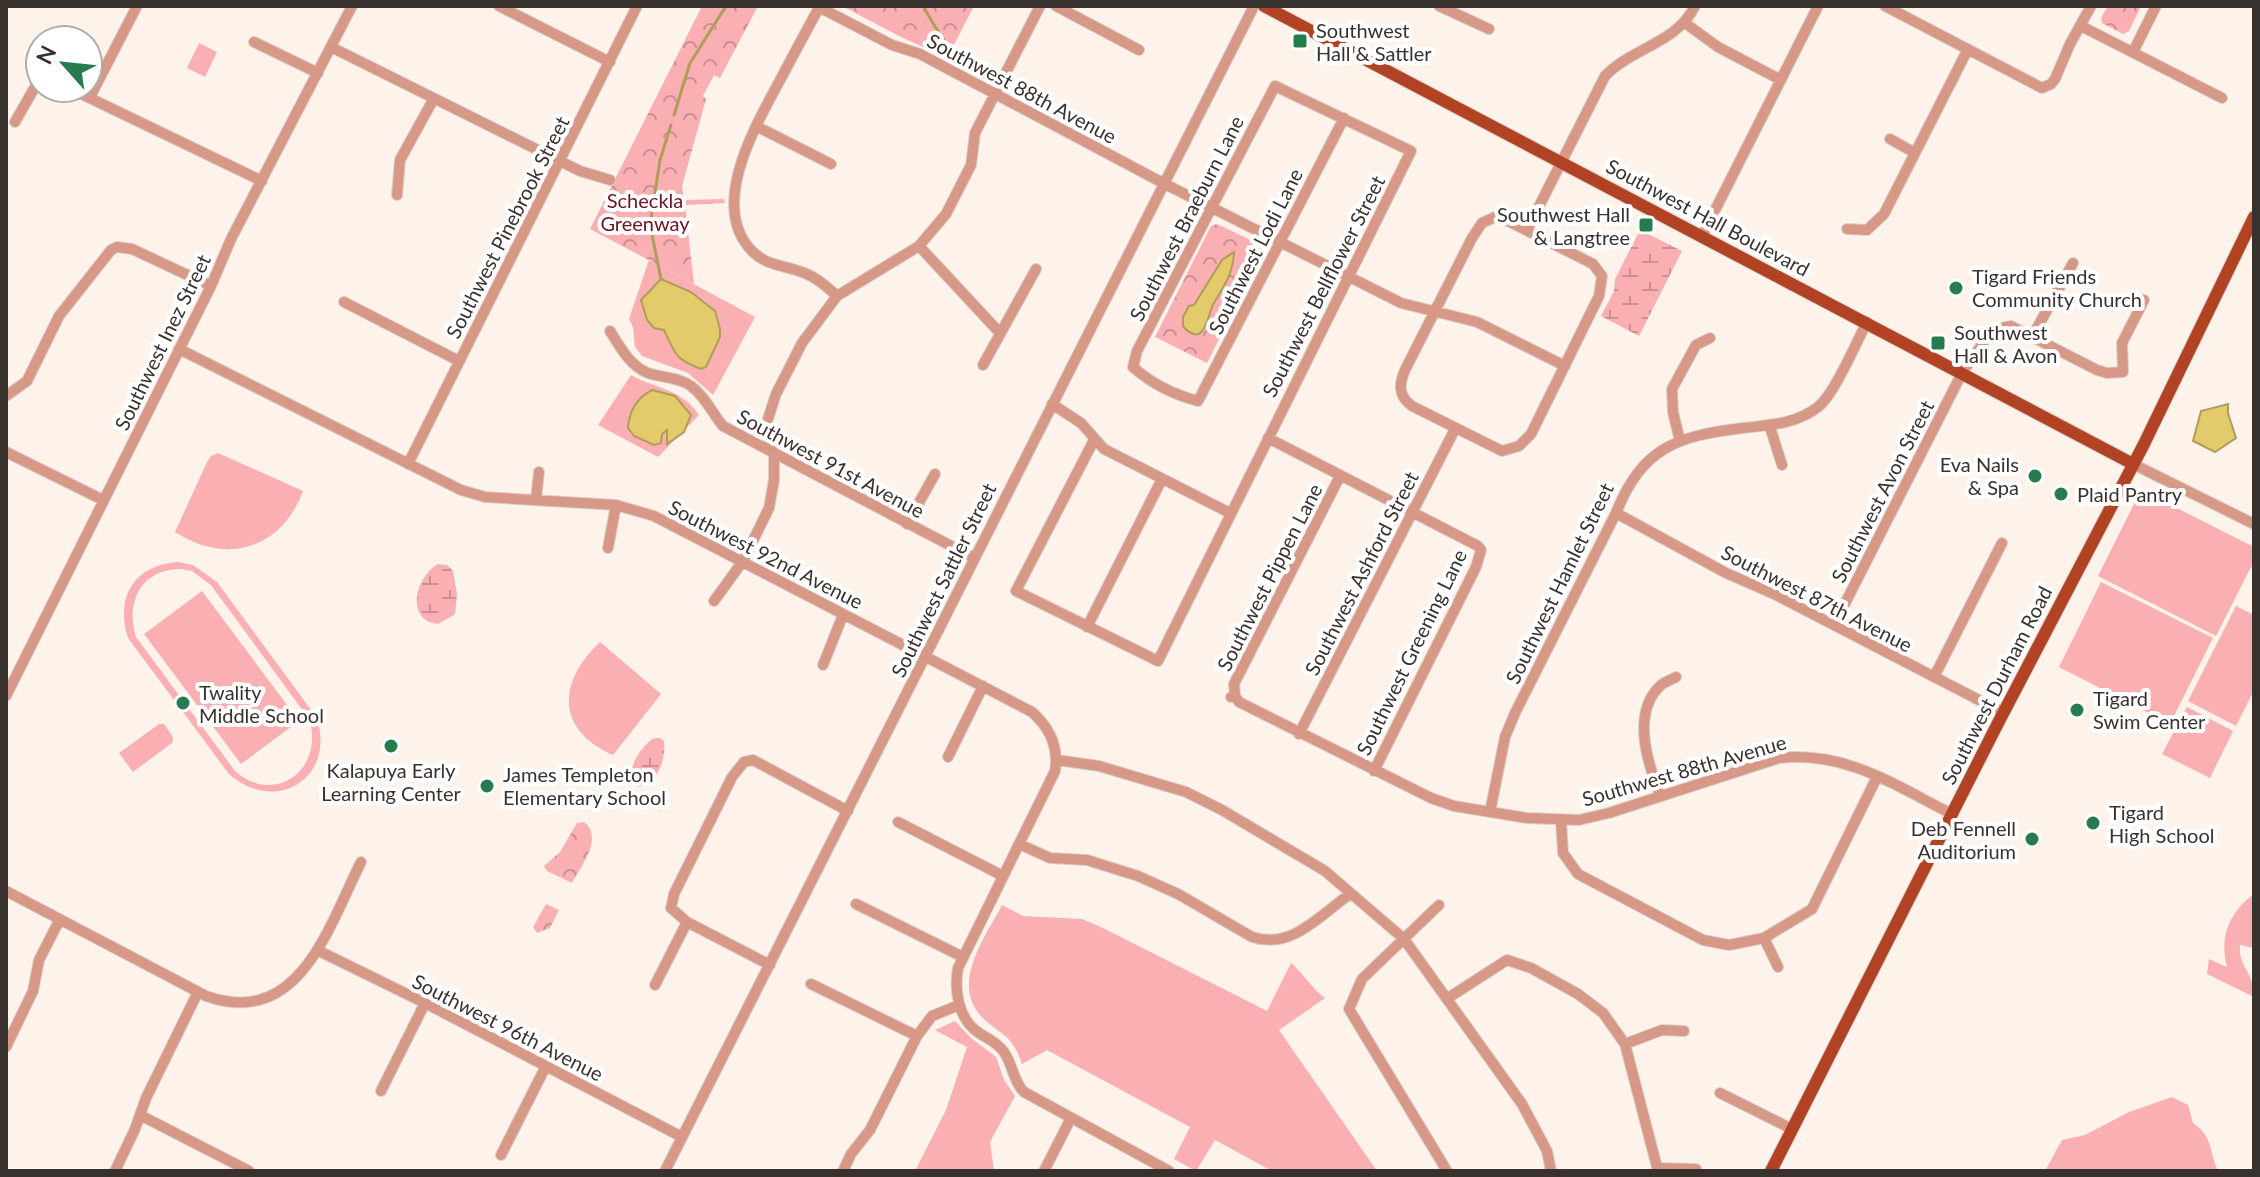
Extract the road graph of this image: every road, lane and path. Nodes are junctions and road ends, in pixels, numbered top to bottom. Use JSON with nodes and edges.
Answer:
{"nodes":[{"id":1,"x":137,"y":6,"type":"edge"},
{"id":2,"x":352,"y":6,"type":"edge"},
{"id":3,"x":499,"y":6,"type":"edge"},
{"id":4,"x":637,"y":6,"type":"edge"},
{"id":5,"x":819,"y":6,"type":"edge"},
{"id":6,"x":1040,"y":6,"type":"edge"},
{"id":7,"x":1056,"y":6,"type":"edge"},
{"id":8,"x":1254,"y":6,"type":"edge"},
{"id":9,"x":1264,"y":6,"type":"edge"},
{"id":10,"x":1439,"y":6,"type":"edge"},
{"id":11,"x":1695,"y":6,"type":"edge"},
{"id":12,"x":1818,"y":6,"type":"edge"},
{"id":13,"x":1885,"y":6,"type":"edge"},
{"id":14,"x":2091,"y":6,"type":"edge"},
{"id":15,"x":2156,"y":6,"type":"edge"},
{"id":16,"x":1685,"y":23,"type":"junction"},
{"id":17,"x":2081,"y":26,"type":"junction"},
{"id":18,"x":1489,"y":29,"type":"dead end"},
{"id":19,"x":254,"y":42,"type":"dead end"},
{"id":20,"x":331,"y":47,"type":"junction"},
{"id":21,"x":1968,"y":49,"type":"junction"},
{"id":22,"x":1139,"y":50,"type":"dead end"},
{"id":23,"x":2133,"y":52,"type":"junction"},
{"id":24,"x":610,"y":62,"type":"junction"},
{"id":25,"x":104,"y":70,"type":"edge"},
{"id":26,"x":318,"y":73,"type":"junction"},
{"id":27,"x":1781,"y":80,"type":"junction"},
{"id":28,"x":994,"y":94,"type":"junction"},
{"id":29,"x":2222,"y":98,"type":"dead end"},
{"id":30,"x":433,"y":100,"type":"junction"},
{"id":31,"x":25,"y":104,"type":"edge"},
{"id":32,"x":104,"y":104,"type":"edge"},
{"id":33,"x":1344,"y":118,"type":"junction"},
{"id":34,"x":15,"y":122,"type":"dead end"},
{"id":35,"x":756,"y":126,"type":"junction"},
{"id":36,"x":1890,"y":139,"type":"dead end"},
{"id":37,"x":1915,"y":153,"type":"junction"},
{"id":38,"x":560,"y":162,"type":"junction"},
{"id":39,"x":1561,"y":162,"type":"junction"},
{"id":40,"x":831,"y":164,"type":"dead end"},
{"id":41,"x":610,"y":180,"type":"dead end"},
{"id":42,"x":262,"y":181,"type":"junction"},
{"id":43,"x":1163,"y":183,"type":"junction"},
{"id":44,"x":397,"y":195,"type":"dead end"},
{"id":45,"x":1212,"y":206,"type":"junction"},
{"id":46,"x":2254,"y":217,"type":"edge"},
{"id":47,"x":1847,"y":229,"type":"dead end"},
{"id":48,"x":1527,"y":230,"type":"junction"},
{"id":49,"x":1702,"y":236,"type":"junction"},
{"id":50,"x":1279,"y":242,"type":"junction"},
{"id":51,"x":919,"y":246,"type":"junction"},
{"id":52,"x":2073,"y":263,"type":"dead end"},
{"id":53,"x":1036,"y":269,"type":"dead end"},
{"id":54,"x":1349,"y":276,"type":"junction"},
{"id":55,"x":211,"y":286,"type":"junction"},
{"id":56,"x":837,"y":296,"type":"junction"},
{"id":57,"x":2144,"y":300,"type":"dead end"},
{"id":58,"x":344,"y":302,"type":"dead end"},
{"id":59,"x":1435,"y":311,"type":"junction"},
{"id":60,"x":1867,"y":322,"type":"junction"},
{"id":61,"x":610,"y":331,"type":"dead end"},
{"id":62,"x":1000,"y":333,"type":"junction"},
{"id":63,"x":2032,"y":337,"type":"junction"},
{"id":64,"x":1710,"y":338,"type":"dead end"},
{"id":65,"x":179,"y":349,"type":"junction"},
{"id":66,"x":459,"y":361,"type":"junction"},
{"id":67,"x":983,"y":365,"type":"dead end"},
{"id":68,"x":1565,"y":366,"type":"junction"},
{"id":69,"x":1962,"y":373,"type":"junction"},
{"id":70,"x":6,"y":396,"type":"edge"},
{"id":71,"x":1198,"y":401,"type":"joint"},
{"id":72,"x":1052,"y":404,"type":"junction"},
{"id":73,"x":1770,"y":427,"type":"junction"},
{"id":74,"x":1455,"y":429,"type":"junction"},
{"id":75,"x":1268,"y":438,"type":"junction"},
{"id":76,"x":1094,"y":440,"type":"junction"},
{"id":77,"x":1680,"y":441,"type":"junction"},
{"id":78,"x":6,"y":452,"type":"edge"},
{"id":79,"x":774,"y":454,"type":"junction"},
{"id":80,"x":408,"y":464,"type":"junction"},
{"id":81,"x":2133,"y":464,"type":"junction"},
{"id":82,"x":1782,"y":465,"type":"dead end"},
{"id":83,"x":539,"y":472,"type":"dead end"},
{"id":84,"x":935,"y":474,"type":"dead end"},
{"id":85,"x":1340,"y":476,"type":"junction"},
{"id":86,"x":1162,"y":479,"type":"junction"},
{"id":87,"x":536,"y":499,"type":"junction"},
{"id":88,"x":103,"y":500,"type":"junction"},
{"id":89,"x":616,"y":505,"type":"junction"},
{"id":90,"x":1412,"y":512,"type":"junction"},
{"id":91,"x":1230,"y":513,"type":"junction"},
{"id":92,"x":1616,"y":513,"type":"junction"},
{"id":93,"x":907,"y":524,"type":"junction"},
{"id":94,"x":2254,"y":524,"type":"edge"},
{"id":95,"x":2002,"y":543,"type":"dead end"},
{"id":96,"x":608,"y":548,"type":"dead end"},
{"id":97,"x":974,"y":558,"type":"junction"},
{"id":98,"x":743,"y":561,"type":"junction"},
{"id":99,"x":714,"y":601,"type":"dead end"},
{"id":100,"x":843,"y":615,"type":"junction"},
{"id":101,"x":1834,"y":625,"type":"junction"},
{"id":102,"x":1087,"y":627,"type":"junction"},
{"id":103,"x":926,"y":656,"type":"junction"},
{"id":104,"x":823,"y":665,"type":"dead end"},
{"id":105,"x":1676,"y":677,"type":"dead end"},
{"id":106,"x":1934,"y":677,"type":"junction"},
{"id":107,"x":983,"y":686,"type":"junction"},
{"id":108,"x":6,"y":696,"type":"edge"},
{"id":109,"x":1233,"y":697,"type":"joint"},
{"id":110,"x":2004,"y":713,"type":"junction"},
{"id":111,"x":1299,"y":734,"type":"junction"},
{"id":112,"x":948,"y":757,"type":"dead end"},
{"id":113,"x":1057,"y":760,"type":"junction"},
{"id":114,"x":1374,"y":771,"type":"junction"},
{"id":115,"x":1877,"y":777,"type":"junction"},
{"id":116,"x":1660,"y":795,"type":"junction"},
{"id":117,"x":848,"y":811,"type":"junction"},
{"id":118,"x":1490,"y":812,"type":"junction"},
{"id":119,"x":1952,"y":814,"type":"junction"},
{"id":120,"x":1561,"y":821,"type":"junction"},
{"id":121,"x":898,"y":822,"type":"dead end"},
{"id":122,"x":1019,"y":844,"type":"junction"},
{"id":123,"x":361,"y":862,"type":"dead end"},
{"id":124,"x":1003,"y":876,"type":"junction"},
{"id":125,"x":6,"y":891,"type":"edge"},
{"id":126,"x":1350,"y":894,"type":"junction"},
{"id":127,"x":856,"y":904,"type":"dead end"},
{"id":128,"x":1439,"y":905,"type":"dead end"},
{"id":129,"x":60,"y":919,"type":"junction"},
{"id":130,"x":687,"y":922,"type":"junction"},
{"id":131,"x":1764,"y":938,"type":"junction"},
{"id":132,"x":1404,"y":939,"type":"junction"},
{"id":133,"x":317,"y":950,"type":"junction"},
{"id":134,"x":963,"y":957,"type":"junction"},
{"id":135,"x":770,"y":965,"type":"junction"},
{"id":136,"x":1778,"y":967,"type":"dead end"},
{"id":137,"x":811,"y":984,"type":"dead end"},
{"id":138,"x":655,"y":985,"type":"dead end"},
{"id":139,"x":198,"y":992,"type":"junction"},
{"id":140,"x":1448,"y":998,"type":"junction"},
{"id":141,"x":425,"y":1003,"type":"junction"},
{"id":142,"x":959,"y":1005,"type":"junction"},
{"id":143,"x":1684,"y":1031,"type":"dead end"},
{"id":144,"x":917,"y":1036,"type":"junction"},
{"id":145,"x":1625,"y":1044,"type":"junction"},
{"id":146,"x":6,"y":1047,"type":"edge"},
{"id":147,"x":546,"y":1066,"type":"junction"},
{"id":148,"x":381,"y":1091,"type":"dead end"},
{"id":149,"x":1720,"y":1093,"type":"dead end"},
{"id":150,"x":140,"y":1115,"type":"junction"},
{"id":151,"x":1071,"y":1118,"type":"junction"},
{"id":152,"x":1792,"y":1129,"type":"junction"},
{"id":153,"x":682,"y":1137,"type":"junction"},
{"id":154,"x":501,"y":1155,"type":"dead end"},
{"id":155,"x":1658,"y":1169,"type":"edge"},
{"id":156,"x":1696,"y":1169,"type":"edge"},
{"id":157,"x":115,"y":1171,"type":"edge"},
{"id":158,"x":249,"y":1171,"type":"edge"},
{"id":159,"x":665,"y":1171,"type":"edge"},
{"id":160,"x":843,"y":1171,"type":"edge"},
{"id":161,"x":1044,"y":1171,"type":"edge"},
{"id":162,"x":1169,"y":1171,"type":"edge"},
{"id":163,"x":1447,"y":1171,"type":"edge"},
{"id":164,"x":1551,"y":1171,"type":"edge"},
{"id":165,"x":1771,"y":1171,"type":"edge"}],
"edges":[{"from":1,"to":25,"type":"street"},
{"from":2,"to":20,"type":"street","name":"Southwest Inez Street"},
{"from":3,"to":24,"type":"street"},
{"from":4,"to":24,"type":"street","name":"Southwest Pinebrook Street"},
{"from":5,"to":28,"type":"street","name":"Southwest 88th Avenue"},
{"from":5,"to":35,"type":"street"},
{"from":6,"to":28,"type":"street"},
{"from":7,"to":22,"type":"street"},
{"from":8,"to":43,"type":"street","name":"Southwest Sattler Street"},
{"from":9,"to":39,"type":"main road","name":"Southwest Hall Boulevard"},
{"from":10,"to":18,"type":"street"},
{"from":11,"to":16,"type":"street"},
{"from":12,"to":27,"type":"street"},
{"from":13,"to":21,"type":"street"},
{"from":14,"to":17,"type":"street"},
{"from":15,"to":23,"type":"street"},
{"from":16,"to":27,"type":"street"},
{"from":16,"to":39,"type":"street"},
{"from":17,"to":21,"type":"street"},
{"from":17,"to":23,"type":"street"},
{"from":19,"to":26,"type":"street"},
{"from":20,"to":26,"type":"street","name":"Southwest Inez Street"},
{"from":20,"to":30,"type":"street"},
{"from":21,"to":37,"type":"street"},
{"from":23,"to":29,"type":"street"},
{"from":24,"to":38,"type":"street","name":"Southwest Pinebrook Street"},
{"from":26,"to":42,"type":"street","name":"Southwest Inez Street"},
{"from":27,"to":49,"type":"street"},
{"from":28,"to":43,"type":"street","name":"Southwest 88th Avenue"},
{"from":28,"to":51,"type":"street"},
{"from":30,"to":38,"type":"street"},
{"from":30,"to":44,"type":"street"},
{"from":31,"to":34,"type":"street"},
{"from":32,"to":42,"type":"street"},
{"from":33,"to":45,"type":"street","name":"Southwest Braeburn Lane"},
{"from":33,"to":50,"type":"street","name":"Southwest Lodi Lane"},
{"from":33,"to":54,"type":"street","name":"Southwest Bellflower Street"},
{"from":35,"to":40,"type":"street"},
{"from":35,"to":56,"type":"street"},
{"from":36,"to":37,"type":"street"},
{"from":37,"to":47,"type":"street"},
{"from":38,"to":41,"type":"street"},
{"from":38,"to":66,"type":"street","name":"Southwest Pinebrook Street"},
{"from":39,"to":48,"type":"street"},
{"from":39,"to":49,"type":"main road","name":"Southwest Hall Boulevard"},
{"from":42,"to":55,"type":"street","name":"Southwest Inez Street"},
{"from":43,"to":45,"type":"street","name":"Southwest 88th Avenue"},
{"from":43,"to":72,"type":"street","name":"Southwest Sattler Street"},
{"from":45,"to":50,"type":"street","name":"Southwest 88th Avenue"},
{"from":45,"to":71,"type":"street","name":"Southwest Braeburn Lane"},
{"from":46,"to":81,"type":"main road","name":"Southwest Durham Road"},
{"from":48,"to":59,"type":"street"},
{"from":48,"to":68,"type":"street"},
{"from":49,"to":60,"type":"main road","name":"Southwest Hall Boulevard"},
{"from":50,"to":54,"type":"street","name":"Southwest 88th Avenue"},
{"from":50,"to":71,"type":"street","name":"Southwest Lodi Lane"},
{"from":51,"to":56,"type":"street"},
{"from":51,"to":62,"type":"street"},
{"from":52,"to":63,"type":"street"},
{"from":53,"to":62,"type":"street"},
{"from":54,"to":59,"type":"street","name":"Southwest 88th Avenue"},
{"from":54,"to":75,"type":"street","name":"Southwest Bellflower Street"},
{"from":55,"to":65,"type":"street","name":"Southwest Inez Street"},
{"from":55,"to":70,"type":"street"},
{"from":56,"to":79,"type":"street"},
{"from":57,"to":63,"type":"street","name":"Southwest Avon Street"},
{"from":58,"to":66,"type":"street"},
{"from":59,"to":68,"type":"street","name":"Southwest 88th Avenue"},
{"from":59,"to":74,"type":"street"},
{"from":60,"to":69,"type":"main road","name":"Southwest Hall Boulevard"},
{"from":60,"to":73,"type":"street","name":"Southwest Hamlet Street"},
{"from":61,"to":79,"type":"street","name":"Southwest 91st Avenue"},
{"from":62,"to":67,"type":"street"},
{"from":63,"to":69,"type":"street","name":"Southwest Avon Street"},
{"from":64,"to":77,"type":"street"},
{"from":65,"to":80,"type":"street","name":"Southwest 92nd Avenue"},
{"from":65,"to":88,"type":"street","name":"Southwest Inez Street"},
{"from":66,"to":80,"type":"street","name":"Southwest Pinebrook Street"},
{"from":68,"to":74,"type":"street"},
{"from":69,"to":81,"type":"main road","name":"Southwest Hall Boulevard"},
{"from":69,"to":101,"type":"street","name":"Southwest Avon Street"},
{"from":72,"to":76,"type":"street"},
{"from":72,"to":97,"type":"street","name":"Southwest Sattler Street"},
{"from":73,"to":77,"type":"street","name":"Southwest Hamlet Street"},
{"from":73,"to":82,"type":"street"},
{"from":74,"to":90,"type":"street","name":"Southwest Ashford Street"},
{"from":75,"to":85,"type":"street"},
{"from":75,"to":91,"type":"street"},
{"from":76,"to":86,"type":"street"},
{"from":76,"to":102,"type":"street"},
{"from":77,"to":92,"type":"street","name":"Southwest Hamlet Street"},
{"from":78,"to":88,"type":"street"},
{"from":79,"to":93,"type":"street","name":"Southwest 91st Avenue"},
{"from":79,"to":98,"type":"street"},
{"from":80,"to":87,"type":"street","name":"Southwest 92nd Avenue"},
{"from":81,"to":94,"type":"street"},
{"from":81,"to":110,"type":"main road","name":"Southwest Durham Road"},
{"from":83,"to":87,"type":"street"},
{"from":84,"to":93,"type":"street"},
{"from":85,"to":90,"type":"street"},
{"from":85,"to":109,"type":"street","name":"Southwest Pippen Lane"},
{"from":86,"to":91,"type":"street"},
{"from":86,"to":102,"type":"street"},
{"from":87,"to":89,"type":"street","name":"Southwest 92nd Avenue"},
{"from":88,"to":108,"type":"street","name":"Southwest Inez Street"},
{"from":89,"to":96,"type":"street"},
{"from":89,"to":98,"type":"street","name":"Southwest 92nd Avenue"},
{"from":90,"to":111,"type":"street","name":"Southwest Ashford Street"},
{"from":90,"to":114,"type":"street","name":"Southwest Greening Lane"},
{"from":91,"to":102,"type":"street"},
{"from":92,"to":101,"type":"street","name":"Southwest 87th Avenue"},
{"from":92,"to":118,"type":"street","name":"Southwest Hamlet Street"},
{"from":93,"to":97,"type":"street","name":"Southwest 91st Avenue"},
{"from":95,"to":106,"type":"street"},
{"from":97,"to":103,"type":"street","name":"Southwest Sattler Street"},
{"from":98,"to":99,"type":"street"},
{"from":98,"to":100,"type":"street","name":"Southwest 92nd Avenue"},
{"from":100,"to":103,"type":"street","name":"Southwest 92nd Avenue"},
{"from":100,"to":104,"type":"street"},
{"from":101,"to":106,"type":"street","name":"Southwest 87th Avenue"},
{"from":103,"to":107,"type":"street","name":"Southwest 92nd Avenue"},
{"from":103,"to":117,"type":"street","name":"Southwest Sattler Street"},
{"from":105,"to":116,"type":"street"},
{"from":106,"to":110,"type":"street","name":"Southwest 87th Avenue"},
{"from":107,"to":112,"type":"street"},
{"from":107,"to":113,"type":"street","name":"Southwest 92nd Avenue"},
{"from":109,"to":111,"type":"street","name":"Southwest 88th Avenue"},
{"from":110,"to":119,"type":"main road","name":"Southwest Durham Road"},
{"from":111,"to":114,"type":"street","name":"Southwest 88th Avenue"},
{"from":113,"to":122,"type":"street"},
{"from":113,"to":126,"type":"street"},
{"from":114,"to":118,"type":"street","name":"Southwest 88th Avenue"},
{"from":115,"to":116,"type":"street","name":"Southwest 88th Avenue"},
{"from":115,"to":119,"type":"street","name":"Southwest 88th Avenue"},
{"from":115,"to":131,"type":"street"},
{"from":116,"to":120,"type":"street","name":"Southwest 88th Avenue"},
{"from":117,"to":130,"type":"street"},
{"from":117,"to":135,"type":"street","name":"Southwest Sattler Street"},
{"from":118,"to":120,"type":"street","name":"Southwest 88th Avenue"},
{"from":119,"to":152,"type":"main road","name":"Southwest Durham Road"},
{"from":120,"to":131,"type":"street"},
{"from":121,"to":124,"type":"street"},
{"from":122,"to":124,"type":"street"},
{"from":122,"to":126,"type":"street"},
{"from":123,"to":133,"type":"street"},
{"from":124,"to":134,"type":"street"},
{"from":125,"to":129,"type":"street"},
{"from":126,"to":132,"type":"street"},
{"from":127,"to":134,"type":"street"},
{"from":128,"to":132,"type":"street"},
{"from":129,"to":139,"type":"street"},
{"from":129,"to":146,"type":"street"},
{"from":130,"to":135,"type":"street"},
{"from":130,"to":138,"type":"street"},
{"from":131,"to":136,"type":"street"},
{"from":132,"to":140,"type":"street"},
{"from":132,"to":163,"type":"street"},
{"from":133,"to":139,"type":"street"},
{"from":133,"to":141,"type":"street","name":"Southwest 96th Avenue"},
{"from":134,"to":142,"type":"street"},
{"from":135,"to":153,"type":"street","name":"Southwest Sattler Street"},
{"from":137,"to":144,"type":"street"},
{"from":139,"to":150,"type":"street"},
{"from":140,"to":145,"type":"street"},
{"from":140,"to":164,"type":"street"},
{"from":141,"to":147,"type":"street","name":"Southwest 96th Avenue"},
{"from":141,"to":148,"type":"street"},
{"from":142,"to":144,"type":"street"},
{"from":142,"to":151,"type":"street"},
{"from":143,"to":145,"type":"street"},
{"from":144,"to":160,"type":"street"},
{"from":145,"to":155,"type":"street"},
{"from":147,"to":153,"type":"street","name":"Southwest 96th Avenue"},
{"from":147,"to":154,"type":"street"},
{"from":149,"to":152,"type":"street"},
{"from":150,"to":157,"type":"street"},
{"from":150,"to":158,"type":"street"},
{"from":151,"to":161,"type":"street"},
{"from":151,"to":162,"type":"street"},
{"from":152,"to":165,"type":"main road","name":"Southwest Durham Road"},
{"from":153,"to":159,"type":"street","name":"Southwest Sattler Street"},
{"from":155,"to":156,"type":"street"}]}
